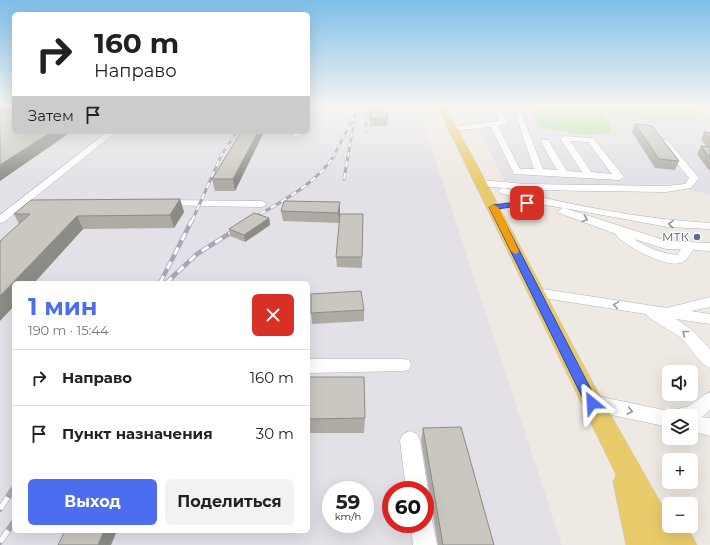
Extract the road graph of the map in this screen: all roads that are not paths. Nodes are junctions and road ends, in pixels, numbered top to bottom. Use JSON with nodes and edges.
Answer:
{"nodes":[{"id":1,"x":455,"y":132,"type":"edge"},
{"id":2,"x":498,"y":132,"type":"edge"},
{"id":3,"x":525,"y":132,"type":"edge"},
{"id":4,"x":656,"y":132,"type":"edge"},
{"id":5,"x":109,"y":134,"type":"edge"},
{"id":6,"x":545,"y":142,"type":"dead end"},
{"id":7,"x":539,"y":172,"type":"junction"},
{"id":8,"x":564,"y":174,"type":"junction"},
{"id":9,"x":589,"y":176,"type":"junction"},
{"id":10,"x":481,"y":184,"type":"junction"},
{"id":11,"x":156,"y":203,"type":"edge"},
{"id":12,"x":262,"y":204,"type":"dead end"},
{"id":13,"x":493,"y":207,"type":"junction"},
{"id":14,"x":0,"y":220,"type":"edge"},
{"id":15,"x":710,"y":226,"type":"edge"},
{"id":16,"x":710,"y":247,"type":"edge"},
{"id":17,"x":536,"y":293,"type":"junction"},
{"id":18,"x":710,"y":302,"type":"edge"},
{"id":19,"x":639,"y":308,"type":"junction"},
{"id":20,"x":665,"y":312,"type":"junction"},
{"id":21,"x":710,"y":319,"type":"edge"},
{"id":22,"x":710,"y":362,"type":"edge"},
{"id":23,"x":403,"y":365,"type":"dead end"},
{"id":24,"x":310,"y":366,"type":"edge"},
{"id":25,"x":710,"y":400,"type":"edge"},
{"id":26,"x":592,"y":403,"type":"junction"},
{"id":27,"x":698,"y":409,"type":"edge"},
{"id":28,"x":662,"y":416,"type":"edge"},
{"id":29,"x":698,"y":424,"type":"edge"},
{"id":30,"x":710,"y":427,"type":"edge"},
{"id":31,"x":410,"y":440,"type":"dead end"},
{"id":32,"x":622,"y":458,"type":"junction"},
{"id":33,"x":416,"y":481,"type":"edge"},
{"id":34,"x":662,"y":516,"type":"edge"},
{"id":35,"x":423,"y":533,"type":"edge"},
{"id":36,"x":674,"y":533,"type":"edge"},
{"id":37,"x":425,"y":545,"type":"edge"},
{"id":38,"x":641,"y":545,"type":"edge"},
{"id":39,"x":667,"y":545,"type":"edge"},
{"id":40,"x":682,"y":545,"type":"edge"}],
"edges":[{"from":1,"to":10,"type":"main road"},
{"from":2,"to":7,"type":"lane"},
{"from":3,"to":7,"type":"lane"},
{"from":4,"to":10,"type":"lane"},
{"from":5,"to":14,"type":"lane"},
{"from":6,"to":8,"type":"lane"},
{"from":7,"to":8,"type":"lane"},
{"from":8,"to":9,"type":"lane"},
{"from":9,"to":9,"type":"lane"},
{"from":10,"to":13,"type":"main road"},
{"from":15,"to":10,"type":"lane","one_way":true},
{"from":11,"to":12,"type":"lane"},
{"from":13,"to":16,"type":"lane","one_way":true},
{"from":13,"to":17,"type":"main road"},
{"from":19,"to":17,"type":"lane","one_way":true},
{"from":17,"to":26,"type":"main road"},
{"from":18,"to":20,"type":"lane"},
{"from":19,"to":20,"type":"lane"},
{"from":22,"to":19,"type":"lane","one_way":true},
{"from":20,"to":21,"type":"lane"},
{"from":23,"to":24,"type":"lane"},
{"from":25,"to":27,"type":"lane"},
{"from":26,"to":28,"type":"lane","one_way":true},
{"from":26,"to":32,"type":"main road"},
{"from":29,"to":30,"type":"lane"},
{"from":31,"to":33,"type":"lane"},
{"from":32,"to":34,"type":"main road"},
{"from":32,"to":38,"type":"main road"},
{"from":32,"to":39,"type":"main road"},
{"from":35,"to":37,"type":"lane"},
{"from":36,"to":40,"type":"main road"}]}
